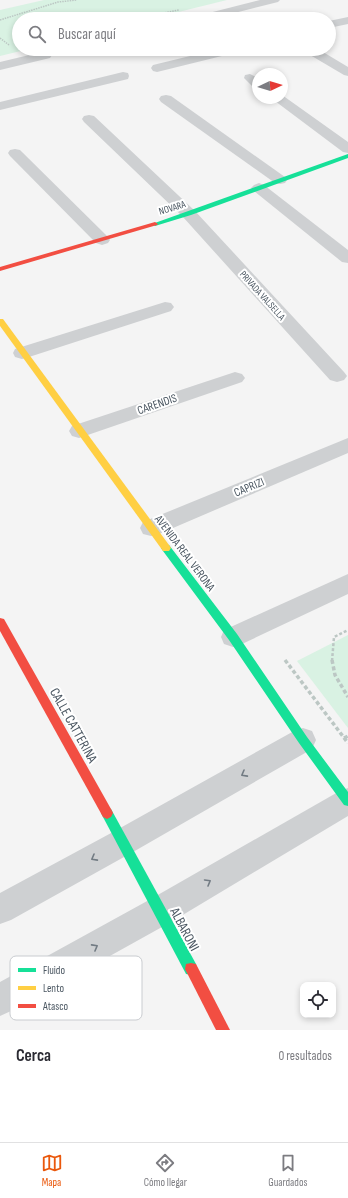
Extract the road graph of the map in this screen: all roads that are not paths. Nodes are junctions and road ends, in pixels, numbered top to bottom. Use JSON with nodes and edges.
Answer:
{"nodes":[{"id":1,"x":229,"y":0,"type":"edge"},
{"id":2,"x":274,"y":0,"type":"edge"},
{"id":3,"x":242,"y":8,"type":"junction"},
{"id":4,"x":226,"y":12,"type":"edge"},
{"id":5,"x":249,"y":12,"type":"edge"},
{"id":6,"x":348,"y":20,"type":"edge"},
{"id":7,"x":336,"y":23,"type":"edge"},
{"id":8,"x":42,"y":56,"type":"edge"},
{"id":9,"x":206,"y":56,"type":"edge"},
{"id":10,"x":321,"y":56,"type":"edge"},
{"id":11,"x":0,"y":66,"type":"edge"},
{"id":12,"x":157,"y":68,"type":"dead end"},
{"id":13,"x":348,"y":72,"type":"edge"},
{"id":14,"x":123,"y":76,"type":"dead end"},
{"id":15,"x":166,"y":99,"type":"dead end"},
{"id":16,"x":286,"y":104,"type":"edge"},
{"id":17,"x":0,"y":106,"type":"edge"},
{"id":18,"x":89,"y":119,"type":"dead end"},
{"id":19,"x":348,"y":149,"type":"edge"},
{"id":20,"x":15,"y":153,"type":"dead end"},
{"id":21,"x":348,"y":156,"type":"edge"},
{"id":22,"x":280,"y":180,"type":"junction"},
{"id":23,"x":259,"y":188,"type":"junction"},
{"id":24,"x":189,"y":214,"type":"junction"},
{"id":25,"x":102,"y":240,"type":"junction"},
{"id":26,"x":348,"y":258,"type":"edge"},
{"id":27,"x":0,"y":269,"type":"edge"},
{"id":28,"x":165,"y":307,"type":"dead end"},
{"id":29,"x":0,"y":322,"type":"edge"},
{"id":30,"x":22,"y":353,"type":"junction"},
{"id":31,"x":337,"y":376,"type":"dead end"},
{"id":32,"x":235,"y":378,"type":"dead end"},
{"id":33,"x":79,"y":431,"type":"junction"},
{"id":34,"x":348,"y":446,"type":"edge"},
{"id":35,"x":151,"y":528,"type":"junction"},
{"id":36,"x":348,"y":583,"type":"edge"},
{"id":37,"x":0,"y":622,"type":"edge"},
{"id":38,"x":233,"y":638,"type":"junction"},
{"id":39,"x":302,"y":740,"type":"junction"},
{"id":40,"x":348,"y":801,"type":"edge"},
{"id":41,"x":123,"y":842,"type":"junction"},
{"id":42,"x":0,"y":909,"type":"edge"},
{"id":43,"x":160,"y":911,"type":"junction"},
{"id":44,"x":79,"y":956,"type":"edge"},
{"id":45,"x":10,"y":994,"type":"edge"},
{"id":46,"x":0,"y":1000,"type":"edge"},
{"id":47,"x":223,"y":1030,"type":"edge"}],
"edges":[{"from":1,"to":3,"type":"street"},
{"from":2,"to":3,"type":"street"},
{"from":3,"to":4,"type":"street"},
{"from":3,"to":5,"type":"street"},
{"from":6,"to":7,"type":"street"},
{"from":8,"to":11,"type":"street"},
{"from":9,"to":12,"type":"street"},
{"from":10,"to":13,"type":"street"},
{"from":14,"to":17,"type":"street"},
{"from":15,"to":22,"type":"street"},
{"from":16,"to":19,"type":"street"},
{"from":18,"to":24,"type":"street","name":"PRIVADA VALSELLA"},
{"from":20,"to":25,"type":"street"},
{"from":21,"to":22,"type":"street","name":"NOVARA"},
{"from":22,"to":23,"type":"street","name":"NOVARA"},
{"from":23,"to":24,"type":"street","name":"NOVARA"},
{"from":23,"to":26,"type":"street"},
{"from":24,"to":25,"type":"street","name":"NOVARA"},
{"from":24,"to":31,"type":"street","name":"PRIVADA VALSELLA"},
{"from":25,"to":27,"type":"street","name":"NOVARA"},
{"from":28,"to":30,"type":"street"},
{"from":29,"to":30,"type":"street","name":"AVENIDA REAL VERONA"},
{"from":30,"to":33,"type":"street","name":"AVENIDA REAL VERONA"},
{"from":32,"to":33,"type":"street","name":"CARENDIS"},
{"from":33,"to":35,"type":"street","name":"AVENIDA REAL VERONA"},
{"from":34,"to":35,"type":"street","name":"CAPRIZI"},
{"from":35,"to":38,"type":"street","name":"AVENIDA REAL VERONA"},
{"from":36,"to":38,"type":"street"},
{"from":37,"to":41,"type":"street","name":"CALLE CATTERINA"},
{"from":38,"to":39,"type":"street","name":"AVENIDA REAL VERONA"},
{"from":39,"to":40,"type":"street","name":"AVENIDA REAL VERONA"},
{"from":39,"to":41,"type":"street","one_way":true},
{"from":43,"to":40,"type":"street","one_way":true},
{"from":41,"to":42,"type":"street","one_way":true},
{"from":41,"to":43,"type":"street","name":"ALBARONI"},
{"from":44,"to":43,"type":"street","one_way":true},
{"from":43,"to":47,"type":"street","name":"ALBARONI"},
{"from":46,"to":45,"type":"street","one_way":true}]}
